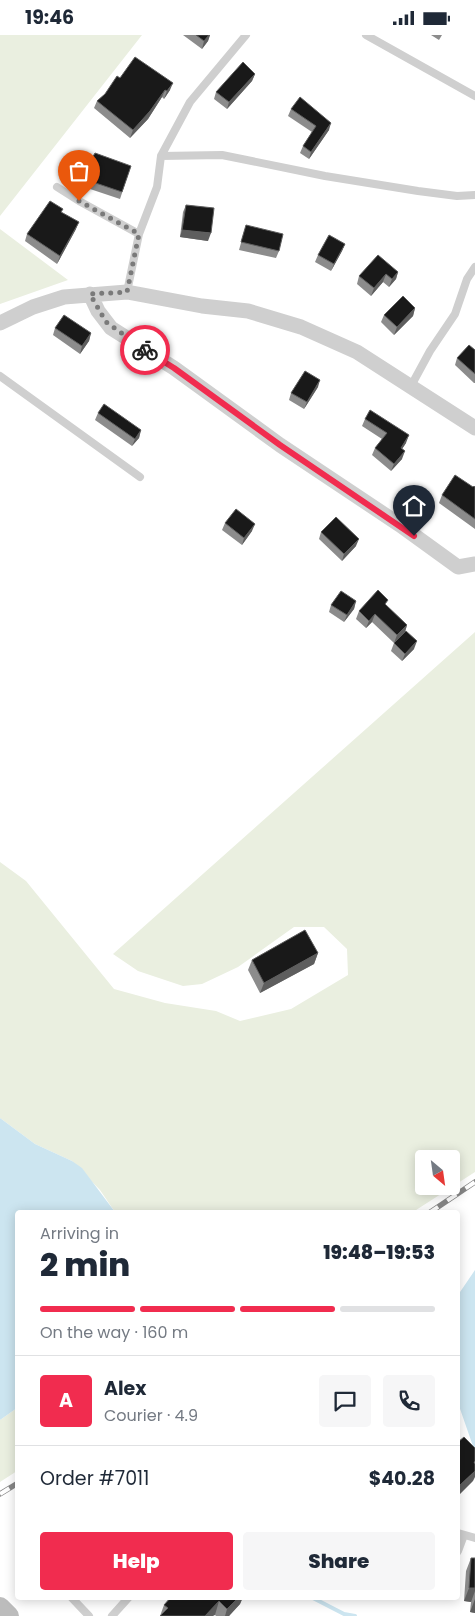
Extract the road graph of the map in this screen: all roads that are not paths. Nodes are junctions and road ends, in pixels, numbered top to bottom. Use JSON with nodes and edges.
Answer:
{"nodes":[{"id":1,"x":246,"y":35,"type":"edge"},
{"id":2,"x":366,"y":35,"type":"edge"},
{"id":3,"x":475,"y":96,"type":"edge"},
{"id":4,"x":161,"y":155,"type":"junction"},
{"id":5,"x":58,"y":187,"type":"dead end"},
{"id":6,"x":475,"y":195,"type":"edge"},
{"id":7,"x":139,"y":234,"type":"junction"},
{"id":8,"x":475,"y":267,"type":"edge"},
{"id":9,"x":127,"y":292,"type":"junction"},
{"id":10,"x":90,"y":294,"type":"junction"},
{"id":11,"x":0,"y":323,"type":"edge"},
{"id":12,"x":0,"y":376,"type":"edge"},
{"id":13,"x":411,"y":386,"type":"junction"},
{"id":14,"x":475,"y":428,"type":"edge"},
{"id":15,"x":140,"y":477,"type":"dead end"},
{"id":16,"x":475,"y":564,"type":"edge"},
{"id":17,"x":461,"y":1534,"type":"edge"},
{"id":18,"x":475,"y":1538,"type":"edge"},
{"id":19,"x":73,"y":1600,"type":"edge"},
{"id":20,"x":127,"y":1600,"type":"edge"},
{"id":21,"x":0,"y":1607,"type":"edge"},
{"id":22,"x":9,"y":1616,"type":"edge"},
{"id":23,"x":89,"y":1616,"type":"edge"},
{"id":24,"x":112,"y":1616,"type":"edge"}],
"edges":[{"from":1,"to":4,"type":"lane"},
{"from":2,"to":3,"type":"lane"},
{"from":4,"to":6,"type":"lane"},
{"from":4,"to":7,"type":"lane"},
{"from":5,"to":7,"type":"lane"},
{"from":7,"to":9,"type":"lane"},
{"from":8,"to":13,"type":"lane"},
{"from":9,"to":10,"type":"street"},
{"from":9,"to":13,"type":"street"},
{"from":10,"to":11,"type":"street"},
{"from":10,"to":16,"type":"street"},
{"from":12,"to":15,"type":"lane"},
{"from":13,"to":14,"type":"street"},
{"from":17,"to":18,"type":"lane"},
{"from":19,"to":23,"type":"lane"},
{"from":20,"to":24,"type":"lane"},
{"from":21,"to":22,"type":"street"}]}
